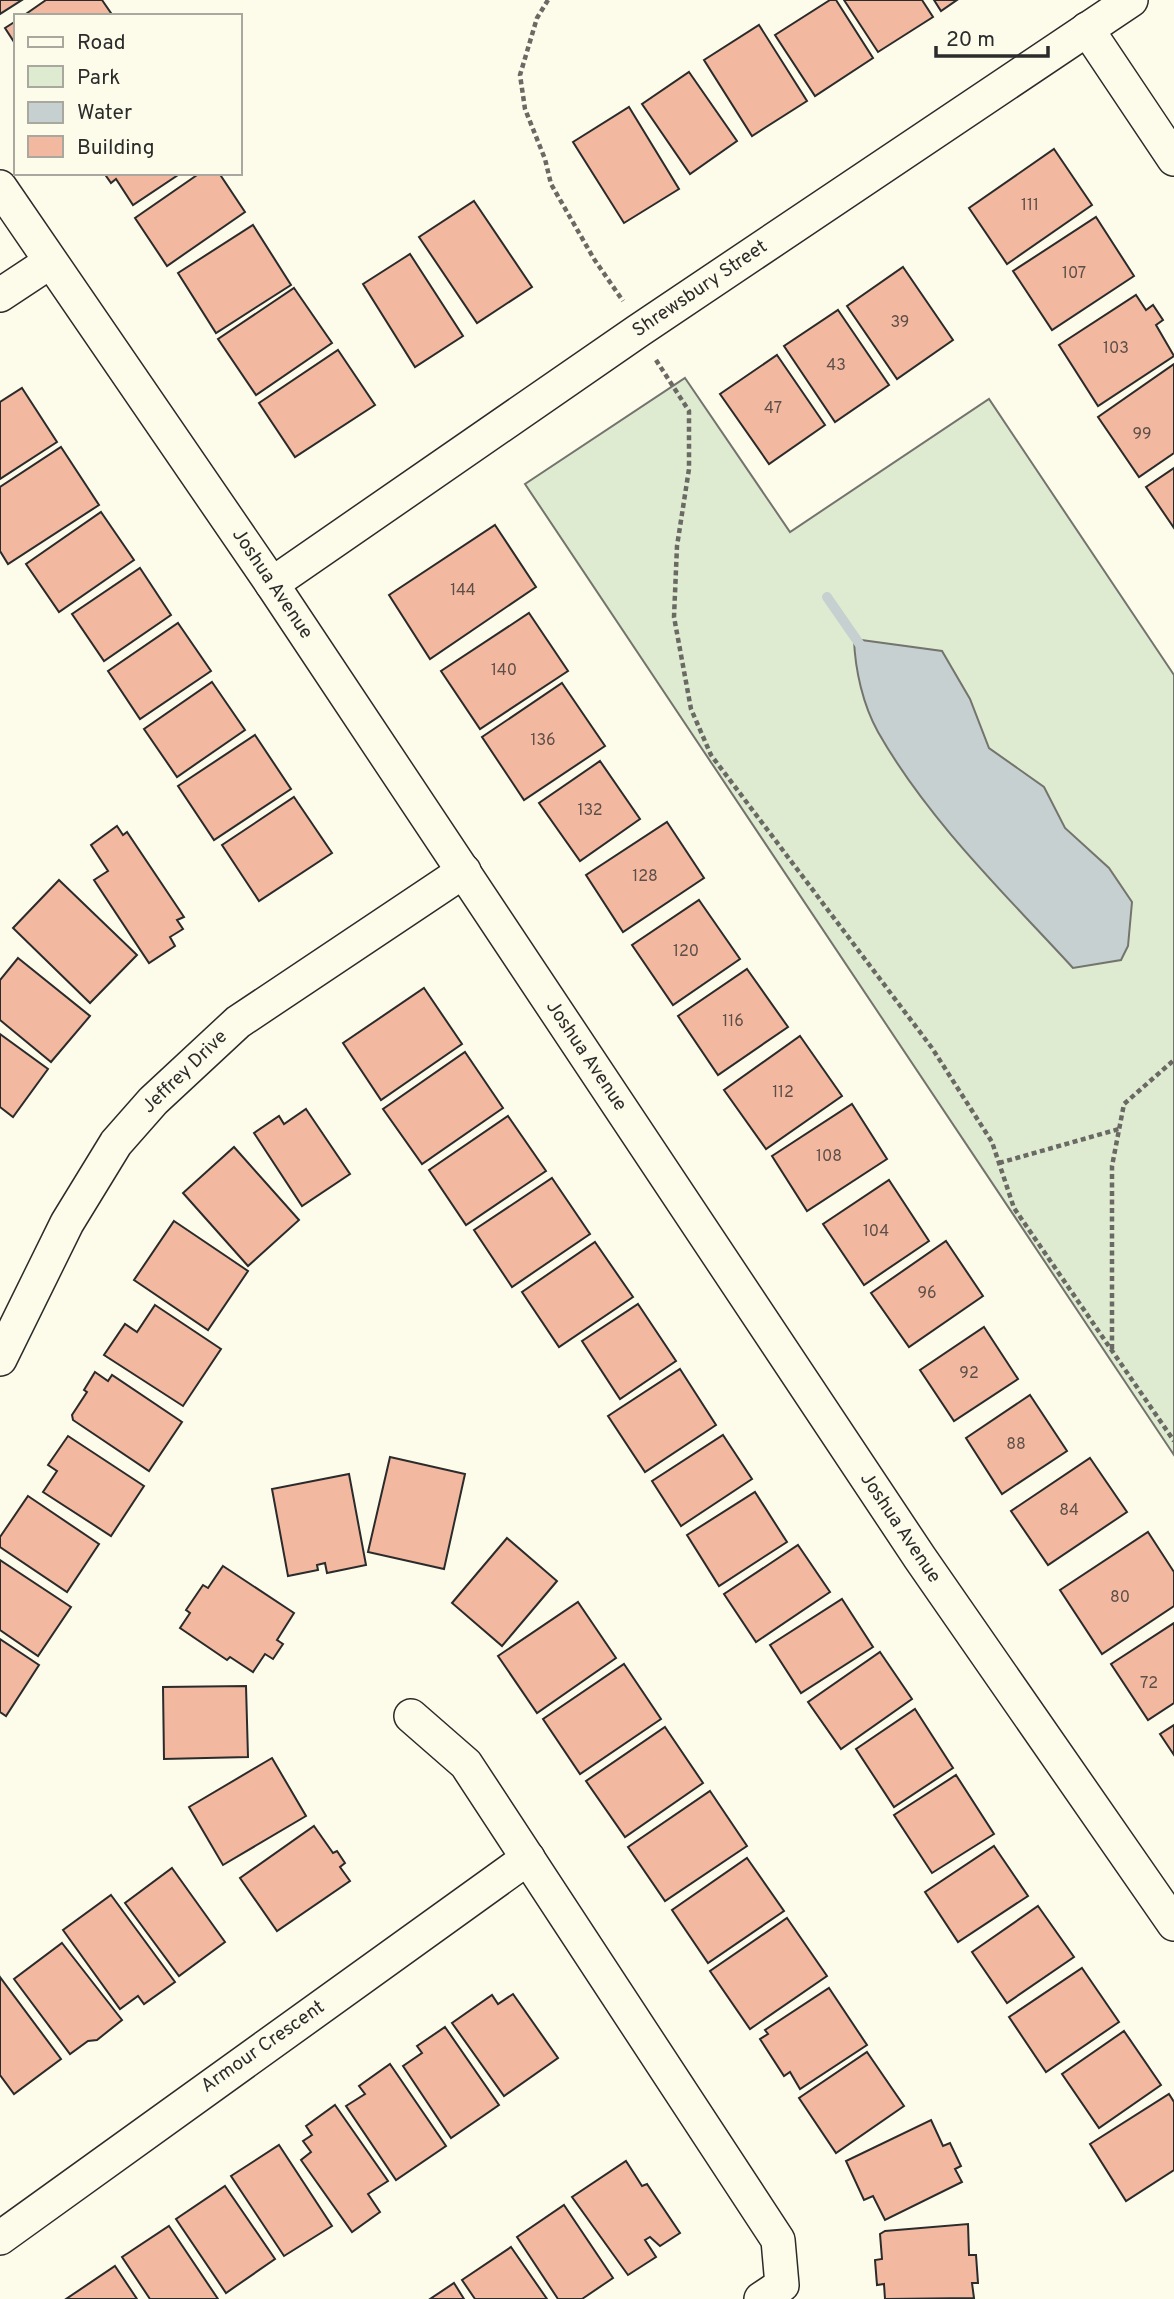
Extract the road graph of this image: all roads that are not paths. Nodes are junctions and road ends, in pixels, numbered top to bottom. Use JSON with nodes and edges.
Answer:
{"nodes":[{"id":1,"x":1131,"y":0,"type":"edge"},
{"id":2,"x":1087,"y":29,"type":"junction"},
{"id":3,"x":1174,"y":159,"type":"edge"},
{"id":4,"x":0,"y":187,"type":"edge"},
{"id":5,"x":50,"y":262,"type":"junction"},
{"id":6,"x":0,"y":295,"type":"edge"},
{"id":7,"x":272,"y":584,"type":"junction"},
{"id":8,"x":464,"y":871,"type":"junction"},
{"id":9,"x":0,"y":1359,"type":"edge"},
{"id":10,"x":411,"y":1716,"type":"dead end"},
{"id":11,"x":527,"y":1858,"type":"junction"},
{"id":12,"x":1174,"y":1924,"type":"edge"},
{"id":13,"x":0,"y":2238,"type":"edge"},
{"id":14,"x":761,"y":2299,"type":"edge"}],
"edges":[{"from":1,"to":2,"type":"street","name":"Shrewsbury Street"},
{"from":2,"to":3,"type":"street"},
{"from":2,"to":7,"type":"street","name":"Shrewsbury Street"},
{"from":4,"to":5,"type":"street","name":"Joshua Avenue"},
{"from":5,"to":6,"type":"street"},
{"from":5,"to":7,"type":"street","name":"Joshua Avenue"},
{"from":7,"to":8,"type":"street","name":"Joshua Avenue"},
{"from":8,"to":9,"type":"street","name":"Jeffrey Drive"},
{"from":8,"to":12,"type":"street","name":"Joshua Avenue"},
{"from":10,"to":11,"type":"street"},
{"from":11,"to":13,"type":"street","name":"Armour Crescent"},
{"from":11,"to":14,"type":"street"}]}
